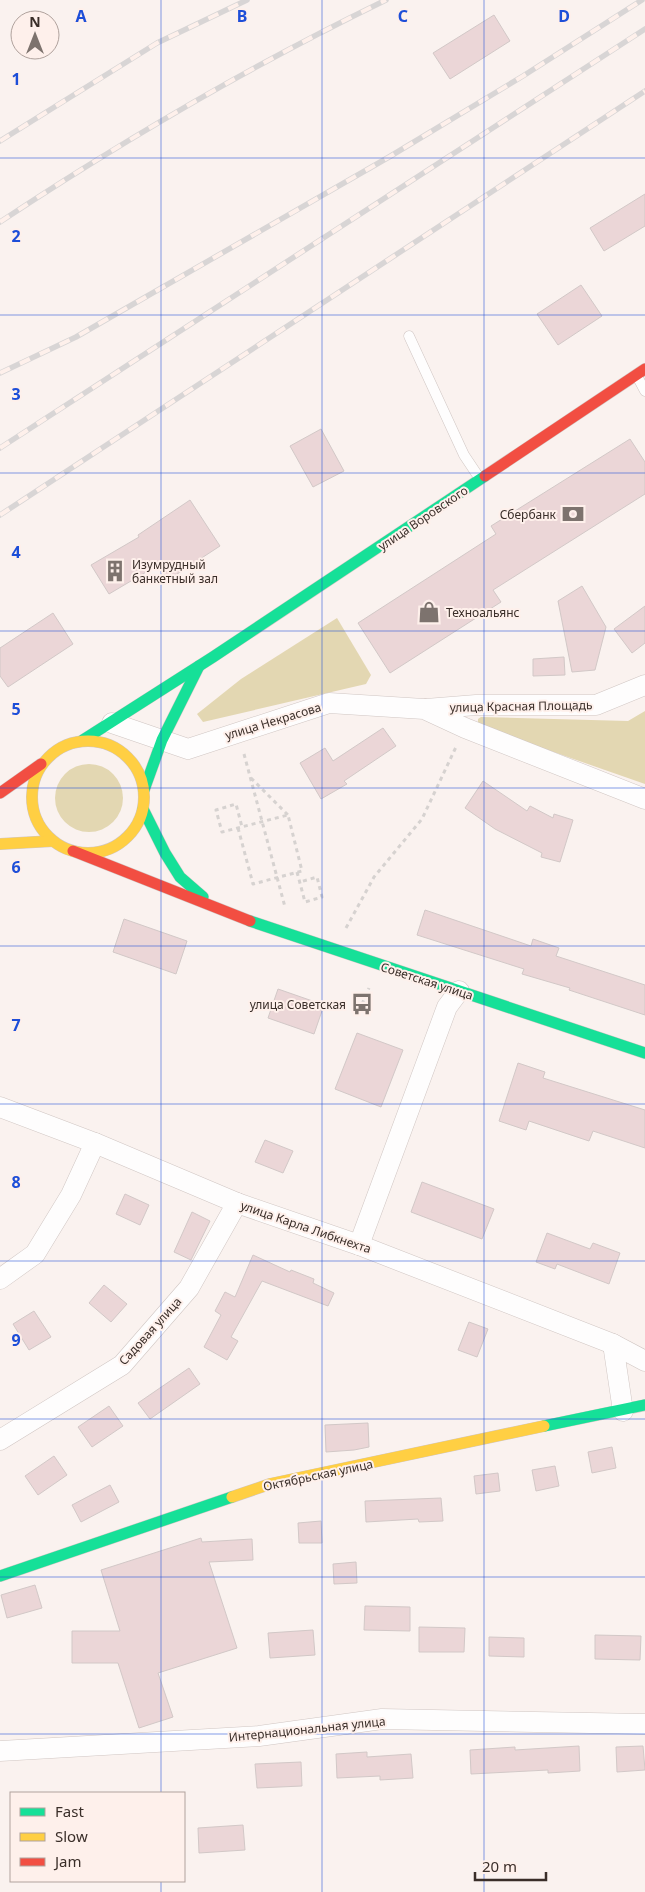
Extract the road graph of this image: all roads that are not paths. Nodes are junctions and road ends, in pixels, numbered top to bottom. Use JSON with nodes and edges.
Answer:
{"nodes":[{"id":1,"x":408,"y":336,"type":"dead end"},
{"id":2,"x":641,"y":372,"type":"edge"},
{"id":3,"x":645,"y":390,"type":"edge"},
{"id":4,"x":480,"y":480,"type":"junction"},
{"id":5,"x":200,"y":665,"type":"junction"},
{"id":6,"x":645,"y":685,"type":"edge"},
{"id":7,"x":476,"y":704,"type":"junction"},
{"id":8,"x":424,"y":709,"type":"junction"},
{"id":9,"x":112,"y":723,"type":"junction"},
{"id":10,"x":465,"y":728,"type":"junction"},
{"id":11,"x":83,"y":740,"type":"junction"},
{"id":12,"x":162,"y":740,"type":"junction"},
{"id":13,"x":42,"y":764,"type":"junction"},
{"id":14,"x":144,"y":790,"type":"junction"},
{"id":15,"x":0,"y":793,"type":"edge"},
{"id":16,"x":645,"y":799,"type":"edge"},
{"id":17,"x":143,"y":809,"type":"junction"},
{"id":18,"x":52,"y":841,"type":"junction"},
{"id":19,"x":0,"y":844,"type":"edge"},
{"id":20,"x":73,"y":851,"type":"junction"},
{"id":21,"x":211,"y":905,"type":"junction"},
{"id":22,"x":459,"y":991,"type":"junction"},
{"id":23,"x":645,"y":1053,"type":"edge"},
{"id":24,"x":0,"y":1107,"type":"edge"},
{"id":25,"x":95,"y":1144,"type":"junction"},
{"id":26,"x":237,"y":1203,"type":"junction"},
{"id":27,"x":359,"y":1244,"type":"junction"},
{"id":28,"x":0,"y":1279,"type":"edge"},
{"id":29,"x":613,"y":1344,"type":"junction"},
{"id":30,"x":645,"y":1361,"type":"edge"},
{"id":31,"x":645,"y":1405,"type":"edge"},
{"id":32,"x":623,"y":1410,"type":"junction"},
{"id":33,"x":0,"y":1440,"type":"edge"},
{"id":34,"x":0,"y":1576,"type":"edge"},
{"id":35,"x":645,"y":1724,"type":"edge"},
{"id":36,"x":0,"y":1751,"type":"edge"}],
"edges":[{"from":1,"to":4,"type":"lane"},
{"from":2,"to":3,"type":"lane"},
{"from":2,"to":4,"type":"main road","name":"улица Воровского"},
{"from":4,"to":5,"type":"main road","name":"улица Воровского"},
{"from":5,"to":9,"type":"main road","name":"улица Воровского"},
{"from":5,"to":12,"type":"main road","name":"улица Воровского"},
{"from":6,"to":7,"type":"street","name":"улица Красная Площадь"},
{"from":7,"to":8,"type":"street","name":"улица Красная Площадь"},
{"from":7,"to":10,"type":"street"},
{"from":8,"to":10,"type":"street","name":"улица Некрасова"},
{"from":8,"to":12,"type":"street","name":"улица Некрасова"},
{"from":9,"to":11,"type":"main road","name":"улица Воровского"},
{"from":9,"to":12,"type":"street","name":"улица Некрасова"},
{"from":10,"to":16,"type":"street","name":"улица Некрасова"},
{"from":11,"to":13,"type":"main road"},
{"from":11,"to":14,"type":"main road"},
{"from":12,"to":14,"type":"main road","name":"улица Воровского"},
{"from":13,"to":15,"type":"main road"},
{"from":13,"to":18,"type":"main road"},
{"from":14,"to":17,"type":"main road"},
{"from":17,"to":20,"type":"main road"},
{"from":17,"to":21,"type":"main road","name":"Советская улица"},
{"from":18,"to":19,"type":"main road"},
{"from":18,"to":20,"type":"main road"},
{"from":20,"to":21,"type":"main road","name":"Советская улица"},
{"from":21,"to":22,"type":"main road","name":"Советская улица"},
{"from":22,"to":23,"type":"main road","name":"Советская улица"},
{"from":22,"to":27,"type":"street"},
{"from":24,"to":25,"type":"street","name":"улица Карла Либкнехта"},
{"from":25,"to":26,"type":"street","name":"улица Карла Либкнехта"},
{"from":25,"to":28,"type":"street"},
{"from":26,"to":27,"type":"street","name":"улица Карла Либкнехта"},
{"from":26,"to":33,"type":"street","name":"Садовая улица"},
{"from":27,"to":29,"type":"street","name":"улица Карла Либкнехта"},
{"from":29,"to":30,"type":"street","name":"улица Карла Либкнехта"},
{"from":29,"to":32,"type":"street"},
{"from":31,"to":32,"type":"main road","name":"Октябрьская улица"},
{"from":32,"to":34,"type":"main road","name":"Октябрьская улица"},
{"from":35,"to":36,"type":"street","name":"Интернациональная улица"}]}
